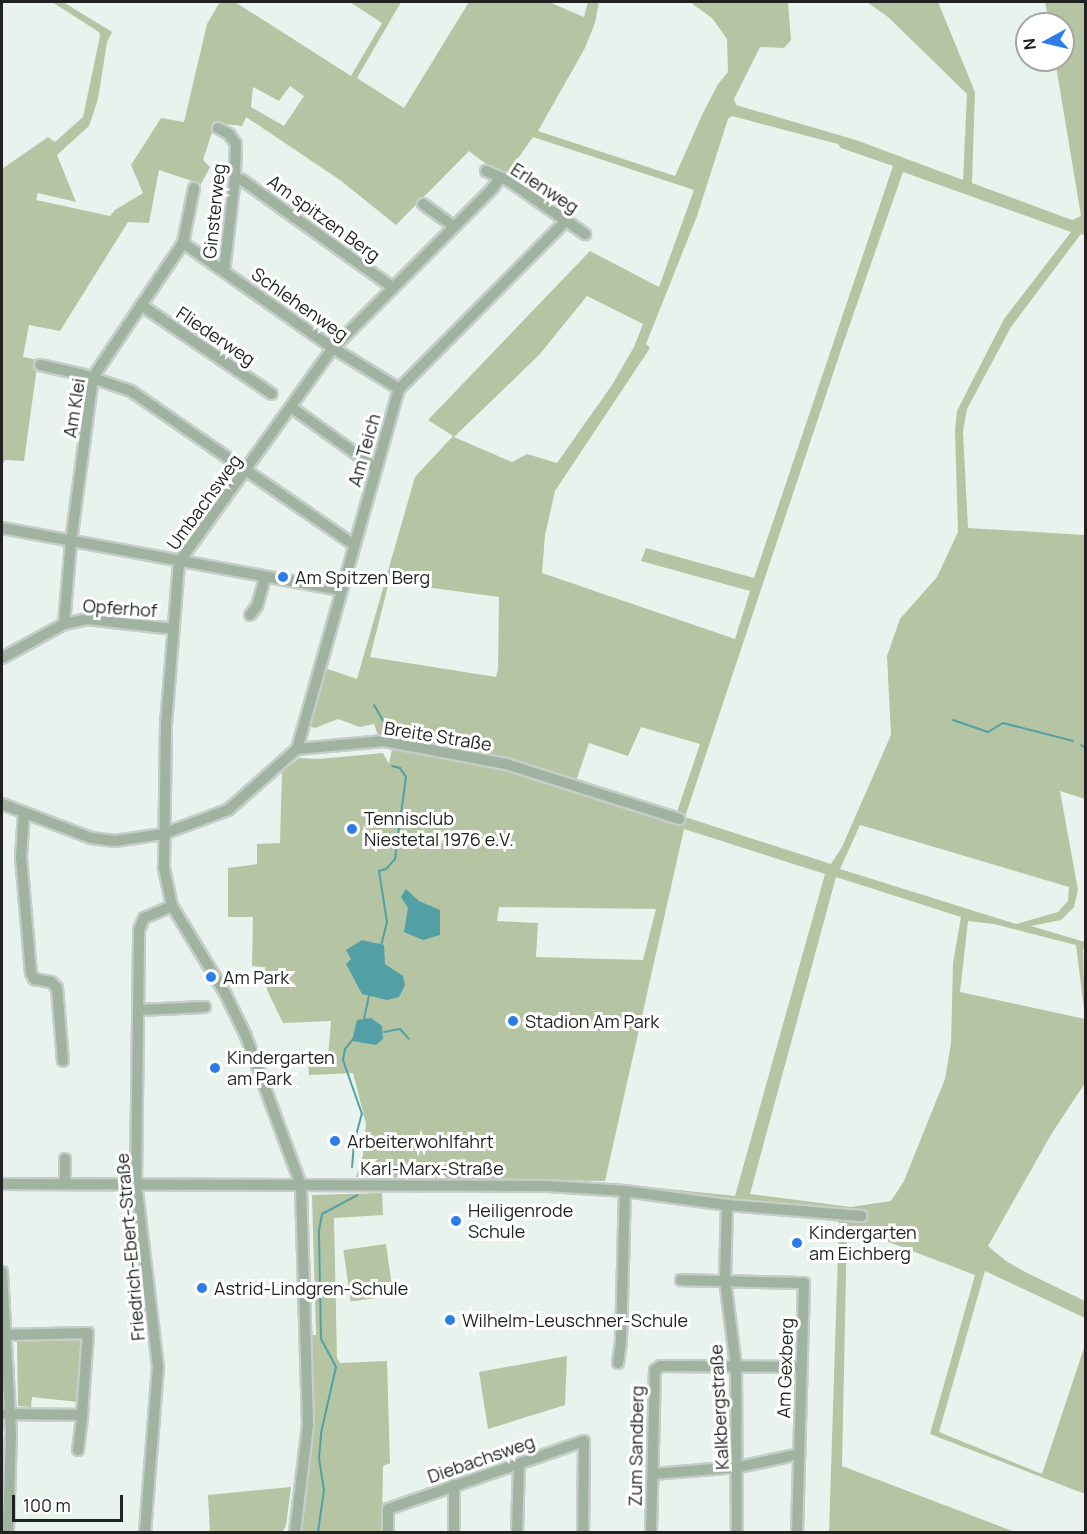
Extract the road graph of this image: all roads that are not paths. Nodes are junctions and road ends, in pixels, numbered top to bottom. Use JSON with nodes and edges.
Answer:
{"nodes":[{"id":1,"x":218,"y":128,"type":"dead end"},
{"id":2,"x":486,"y":171,"type":"dead end"},
{"id":3,"x":235,"y":178,"type":"junction"},
{"id":4,"x":500,"y":178,"type":"junction"},
{"id":5,"x":194,"y":188,"type":"dead end"},
{"id":6,"x":423,"y":204,"type":"dead end"},
{"id":7,"x":567,"y":220,"type":"junction"},
{"id":8,"x":455,"y":226,"type":"junction"},
{"id":9,"x":585,"y":234,"type":"dead end"},
{"id":10,"x":183,"y":243,"type":"junction"},
{"id":11,"x":224,"y":271,"type":"junction"},
{"id":12,"x":392,"y":287,"type":"junction"},
{"id":13,"x":141,"y":305,"type":"junction"},
{"id":14,"x":333,"y":348,"type":"junction"},
{"id":15,"x":40,"y":366,"type":"dead end"},
{"id":16,"x":93,"y":377,"type":"junction"},
{"id":17,"x":399,"y":389,"type":"junction"},
{"id":18,"x":272,"y":394,"type":"dead end"},
{"id":19,"x":291,"y":407,"type":"junction"},
{"id":20,"x":376,"y":468,"type":"junction"},
{"id":21,"x":247,"y":470,"type":"junction"},
{"id":22,"x":2,"y":528,"type":"edge"},
{"id":23,"x":71,"y":542,"type":"junction"},
{"id":24,"x":354,"y":544,"type":"junction"},
{"id":25,"x":179,"y":562,"type":"junction"},
{"id":26,"x":265,"y":578,"type":"junction"},
{"id":27,"x":340,"y":590,"type":"junction"},
{"id":28,"x":250,"y":615,"type":"dead end"},
{"id":29,"x":64,"y":624,"type":"junction"},
{"id":30,"x":173,"y":629,"type":"junction"},
{"id":31,"x":2,"y":658,"type":"edge"},
{"id":32,"x":297,"y":749,"type":"junction"},
{"id":33,"x":2,"y":804,"type":"edge"},
{"id":34,"x":24,"y":812,"type":"junction"},
{"id":35,"x":679,"y":819,"type":"dead end"},
{"id":36,"x":163,"y":834,"type":"junction"},
{"id":37,"x":172,"y":906,"type":"junction"},
{"id":38,"x":205,"y":1007,"type":"dead end"},
{"id":39,"x":139,"y":1010,"type":"junction"},
{"id":40,"x":63,"y":1062,"type":"dead end"},
{"id":41,"x":65,"y":1159,"type":"dead end"},
{"id":42,"x":65,"y":1182,"type":"junction"},
{"id":43,"x":136,"y":1183,"type":"junction"},
{"id":44,"x":2,"y":1184,"type":"edge"},
{"id":45,"x":301,"y":1185,"type":"junction"},
{"id":46,"x":625,"y":1191,"type":"junction"},
{"id":47,"x":727,"y":1205,"type":"junction"},
{"id":48,"x":862,"y":1216,"type":"dead end"},
{"id":49,"x":2,"y":1272,"type":"edge"},
{"id":50,"x":681,"y":1280,"type":"dead end"},
{"id":51,"x":725,"y":1280,"type":"junction"},
{"id":52,"x":6,"y":1335,"type":"junction"},
{"id":53,"x":618,"y":1363,"type":"dead end"},
{"id":54,"x":736,"y":1366,"type":"junction"},
{"id":55,"x":801,"y":1367,"type":"junction"},
{"id":56,"x":6,"y":1415,"type":"edge"},
{"id":57,"x":82,"y":1415,"type":"junction"},
{"id":58,"x":78,"y":1450,"type":"dead end"},
{"id":59,"x":799,"y":1454,"type":"junction"},
{"id":60,"x":519,"y":1464,"type":"junction"},
{"id":61,"x":738,"y":1467,"type":"junction"},
{"id":62,"x":653,"y":1474,"type":"junction"},
{"id":63,"x":454,"y":1485,"type":"junction"},
{"id":64,"x":5,"y":1519,"type":"edge"},
{"id":65,"x":8,"y":1533,"type":"edge"},
{"id":66,"x":145,"y":1533,"type":"edge"},
{"id":67,"x":296,"y":1533,"type":"edge"},
{"id":68,"x":388,"y":1533,"type":"edge"},
{"id":69,"x":454,"y":1533,"type":"edge"},
{"id":70,"x":517,"y":1533,"type":"edge"},
{"id":71,"x":583,"y":1533,"type":"edge"},
{"id":72,"x":651,"y":1533,"type":"edge"},
{"id":73,"x":737,"y":1533,"type":"edge"},
{"id":74,"x":797,"y":1533,"type":"edge"}],
"edges":[{"from":1,"to":3,"type":"street","name":"Ginsterweg"},
{"from":2,"to":4,"type":"street","name":"Erlenweg"},
{"from":3,"to":11,"type":"street","name":"Ginsterweg"},
{"from":3,"to":12,"type":"street","name":"Am spitzen Berg"},
{"from":4,"to":7,"type":"street","name":"Erlenweg"},
{"from":4,"to":8,"type":"street","name":"Umbachsweg"},
{"from":5,"to":10,"type":"street","name":"Am Klei"},
{"from":6,"to":8,"type":"street"},
{"from":7,"to":9,"type":"street","name":"Erlenweg"},
{"from":7,"to":17,"type":"street","name":"Am Teich"},
{"from":8,"to":12,"type":"street","name":"Umbachsweg"},
{"from":10,"to":11,"type":"street","name":"Schlehenweg"},
{"from":10,"to":13,"type":"street","name":"Am Klei"},
{"from":11,"to":14,"type":"street","name":"Schlehenweg"},
{"from":12,"to":14,"type":"street","name":"Umbachsweg"},
{"from":13,"to":16,"type":"street","name":"Am Klei"},
{"from":13,"to":18,"type":"street","name":"Fliederweg"},
{"from":14,"to":17,"type":"street","name":"Schlehenweg"},
{"from":14,"to":19,"type":"street","name":"Umbachsweg"},
{"from":15,"to":16,"type":"street"},
{"from":16,"to":21,"type":"street"},
{"from":16,"to":23,"type":"street","name":"Am Klei"},
{"from":17,"to":20,"type":"street","name":"Am Teich"},
{"from":19,"to":20,"type":"street"},
{"from":19,"to":21,"type":"street","name":"Umbachsweg"},
{"from":20,"to":24,"type":"street","name":"Am Teich"},
{"from":21,"to":24,"type":"street"},
{"from":21,"to":25,"type":"street","name":"Umbachsweg"},
{"from":22,"to":23,"type":"street"},
{"from":23,"to":25,"type":"street"},
{"from":23,"to":29,"type":"street","name":"Am Klei"},
{"from":24,"to":27,"type":"street","name":"Am Teich"},
{"from":25,"to":26,"type":"street"},
{"from":25,"to":30,"type":"street","name":"Umbachsweg"},
{"from":26,"to":27,"type":"street"},
{"from":26,"to":28,"type":"street"},
{"from":27,"to":32,"type":"street","name":"Am Teich"},
{"from":29,"to":30,"type":"street","name":"Opferhof"},
{"from":29,"to":31,"type":"street","name":"Opferhof"},
{"from":30,"to":36,"type":"street","name":"Umbachsweg"},
{"from":32,"to":35,"type":"street","name":"Breite Straße"},
{"from":32,"to":36,"type":"street"},
{"from":33,"to":34,"type":"street"},
{"from":34,"to":36,"type":"street"},
{"from":34,"to":40,"type":"street"},
{"from":36,"to":37,"type":"street","name":"Umbachsweg"},
{"from":37,"to":39,"type":"street","name":"Friedrich-Ebert-Straße"},
{"from":37,"to":45,"type":"street","name":"Umbachsweg"},
{"from":38,"to":39,"type":"street"},
{"from":39,"to":43,"type":"street","name":"Friedrich-Ebert-Straße"},
{"from":41,"to":42,"type":"street"},
{"from":42,"to":43,"type":"street","name":"Karl-Marx-Straße"},
{"from":42,"to":44,"type":"street","name":"Karl-Marx-Straße"},
{"from":43,"to":45,"type":"street","name":"Karl-Marx-Straße"},
{"from":43,"to":66,"type":"street","name":"Friedrich-Ebert-Straße"},
{"from":45,"to":46,"type":"street","name":"Karl-Marx-Straße"},
{"from":45,"to":67,"type":"street","name":"Umbachsweg"},
{"from":46,"to":47,"type":"street","name":"Karl-Marx-Straße"},
{"from":46,"to":53,"type":"street"},
{"from":47,"to":48,"type":"street","name":"Karl-Marx-Straße"},
{"from":47,"to":51,"type":"street","name":"Kalkbergstraße"},
{"from":49,"to":52,"type":"street"},
{"from":50,"to":51,"type":"street"},
{"from":51,"to":54,"type":"street","name":"Kalkbergstraße"},
{"from":51,"to":55,"type":"street","name":"Am Gexberg"},
{"from":52,"to":56,"type":"street"},
{"from":52,"to":57,"type":"street"},
{"from":54,"to":55,"type":"street"},
{"from":54,"to":61,"type":"street","name":"Kalkbergstraße"},
{"from":54,"to":62,"type":"street","name":"Zum Sandberg"},
{"from":55,"to":59,"type":"street","name":"Am Gexberg"},
{"from":56,"to":57,"type":"street"},
{"from":56,"to":64,"type":"street"},
{"from":57,"to":58,"type":"street"},
{"from":59,"to":61,"type":"street"},
{"from":59,"to":74,"type":"street","name":"Am Gexberg"},
{"from":60,"to":63,"type":"street","name":"Diebachsweg"},
{"from":60,"to":70,"type":"street"},
{"from":60,"to":71,"type":"street","name":"Diebachsweg"},
{"from":61,"to":62,"type":"street"},
{"from":61,"to":73,"type":"street","name":"Kalkbergstraße"},
{"from":62,"to":72,"type":"street","name":"Zum Sandberg"},
{"from":63,"to":68,"type":"street","name":"Diebachsweg"},
{"from":63,"to":69,"type":"street"},
{"from":64,"to":65,"type":"street"}]}
